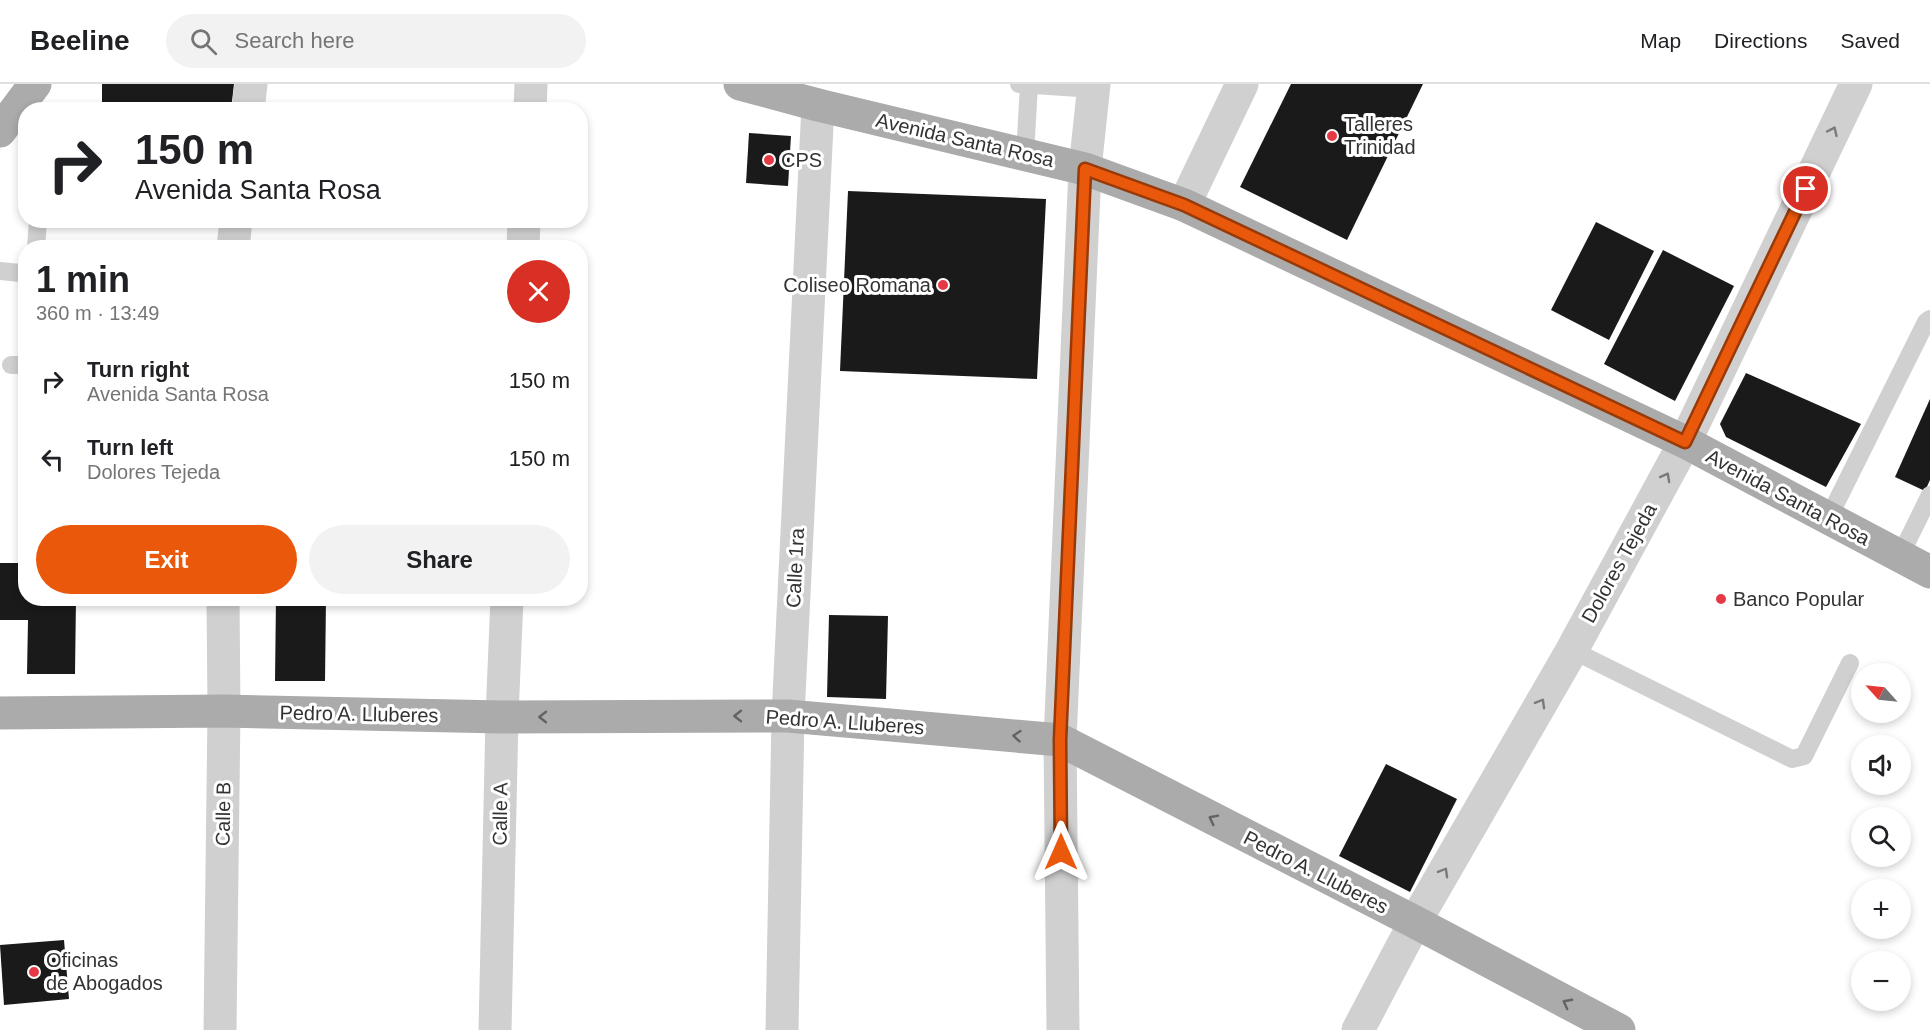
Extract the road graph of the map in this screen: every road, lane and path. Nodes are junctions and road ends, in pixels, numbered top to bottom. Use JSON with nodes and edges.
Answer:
{"nodes":[{"id":1,"x":34,"y":84,"type":"edge"},
{"id":2,"x":251,"y":84,"type":"edge"},
{"id":3,"x":531,"y":84,"type":"edge"},
{"id":4,"x":740,"y":84,"type":"edge"},
{"id":5,"x":1019,"y":84,"type":"edge"},
{"id":6,"x":1242,"y":84,"type":"edge"},
{"id":7,"x":1856,"y":84,"type":"edge"},
{"id":8,"x":1029,"y":85,"type":"edge"},
{"id":9,"x":1094,"y":86,"type":"edge"},
{"id":10,"x":21,"y":102,"type":"edge"},
{"id":11,"x":249,"y":102,"type":"edge"},
{"id":12,"x":530,"y":102,"type":"edge"},
{"id":13,"x":818,"y":105,"type":"junction"},
{"id":14,"x":18,"y":106,"type":"edge"},
{"id":15,"x":0,"y":110,"type":"edge"},
{"id":16,"x":0,"y":130,"type":"edge"},
{"id":17,"x":1025,"y":155,"type":"junction"},
{"id":18,"x":1085,"y":169,"type":"junction"},
{"id":19,"x":1184,"y":205,"type":"junction"},
{"id":20,"x":0,"y":271,"type":"edge"},
{"id":21,"x":18,"y":273,"type":"edge"},
{"id":22,"x":1930,"y":319,"type":"edge"},
{"id":23,"x":1685,"y":442,"type":"junction"},
{"id":24,"x":1930,"y":495,"type":"edge"},
{"id":25,"x":1828,"y":519,"type":"junction"},
{"id":26,"x":1900,"y":556,"type":"junction"},
{"id":27,"x":1930,"y":572,"type":"edge"},
{"id":28,"x":223,"y":606,"type":"edge"},
{"id":29,"x":507,"y":606,"type":"edge"},
{"id":30,"x":1572,"y":650,"type":"junction"},
{"id":31,"x":1850,"y":663,"type":"dead end"},
{"id":32,"x":224,"y":711,"type":"junction"},
{"id":33,"x":0,"y":713,"type":"edge"},
{"id":34,"x":788,"y":716,"type":"junction"},
{"id":35,"x":502,"y":717,"type":"junction"},
{"id":36,"x":1060,"y":740,"type":"junction"},
{"id":37,"x":1415,"y":922,"type":"junction"},
{"id":38,"x":220,"y":1030,"type":"edge"},
{"id":39,"x":495,"y":1030,"type":"edge"},
{"id":40,"x":782,"y":1030,"type":"edge"},
{"id":41,"x":1063,"y":1030,"type":"edge"},
{"id":42,"x":1358,"y":1030,"type":"edge"},
{"id":43,"x":1619,"y":1030,"type":"edge"}],
"edges":[{"from":1,"to":10,"type":"main road"},
{"from":1,"to":15,"type":"main road"},
{"from":2,"to":11,"type":"street"},
{"from":3,"to":12,"type":"street"},
{"from":4,"to":13,"type":"main road","name":"Avenida Santa Rosa"},
{"from":5,"to":8,"type":"lane"},
{"from":6,"to":19,"type":"street"},
{"from":23,"to":7,"type":"street","name":"Dolores Tejeda","one_way":true},
{"from":8,"to":9,"type":"lane"},
{"from":8,"to":17,"type":"lane"},
{"from":9,"to":18,"type":"street"},
{"from":13,"to":17,"type":"main road","name":"Avenida Santa Rosa"},
{"from":13,"to":34,"type":"street","name":"Calle 1ra"},
{"from":14,"to":16,"type":"main road"},
{"from":17,"to":18,"type":"main road","name":"Avenida Santa Rosa"},
{"from":18,"to":19,"type":"main road","name":"Avenida Santa Rosa"},
{"from":18,"to":36,"type":"street"},
{"from":19,"to":23,"type":"main road","name":"Avenida Santa Rosa"},
{"from":20,"to":21,"type":"lane"},
{"from":22,"to":25,"type":"lane"},
{"from":23,"to":25,"type":"main road","name":"Avenida Santa Rosa"},
{"from":30,"to":23,"type":"street","name":"Dolores Tejeda","one_way":true},
{"from":24,"to":26,"type":"lane"},
{"from":25,"to":26,"type":"main road","name":"Avenida Santa Rosa"},
{"from":26,"to":27,"type":"main road","name":"Avenida Santa Rosa"},
{"from":28,"to":32,"type":"street","name":"Calle B"},
{"from":29,"to":35,"type":"street","name":"Calle A"},
{"from":30,"to":31,"type":"lane"},
{"from":37,"to":30,"type":"street","name":"Dolores Tejeda","one_way":true},
{"from":32,"to":33,"type":"main road","name":"Pedro A. Lluberes"},
{"from":32,"to":35,"type":"main road","name":"Pedro A. Lluberes"},
{"from":32,"to":38,"type":"street","name":"Calle B"},
{"from":34,"to":35,"type":"main road","name":"Pedro A. Lluberes","one_way":true},
{"from":36,"to":34,"type":"main road","name":"Pedro A. Lluberes","one_way":true},
{"from":34,"to":40,"type":"street","name":"Calle 1ra"},
{"from":35,"to":39,"type":"street","name":"Calle A"},
{"from":37,"to":36,"type":"main road","name":"Pedro A. Lluberes","one_way":true},
{"from":36,"to":41,"type":"street"},
{"from":37,"to":42,"type":"street","name":"Dolores Tejeda"},
{"from":43,"to":37,"type":"main road","name":"Pedro A. Lluberes","one_way":true}]}
